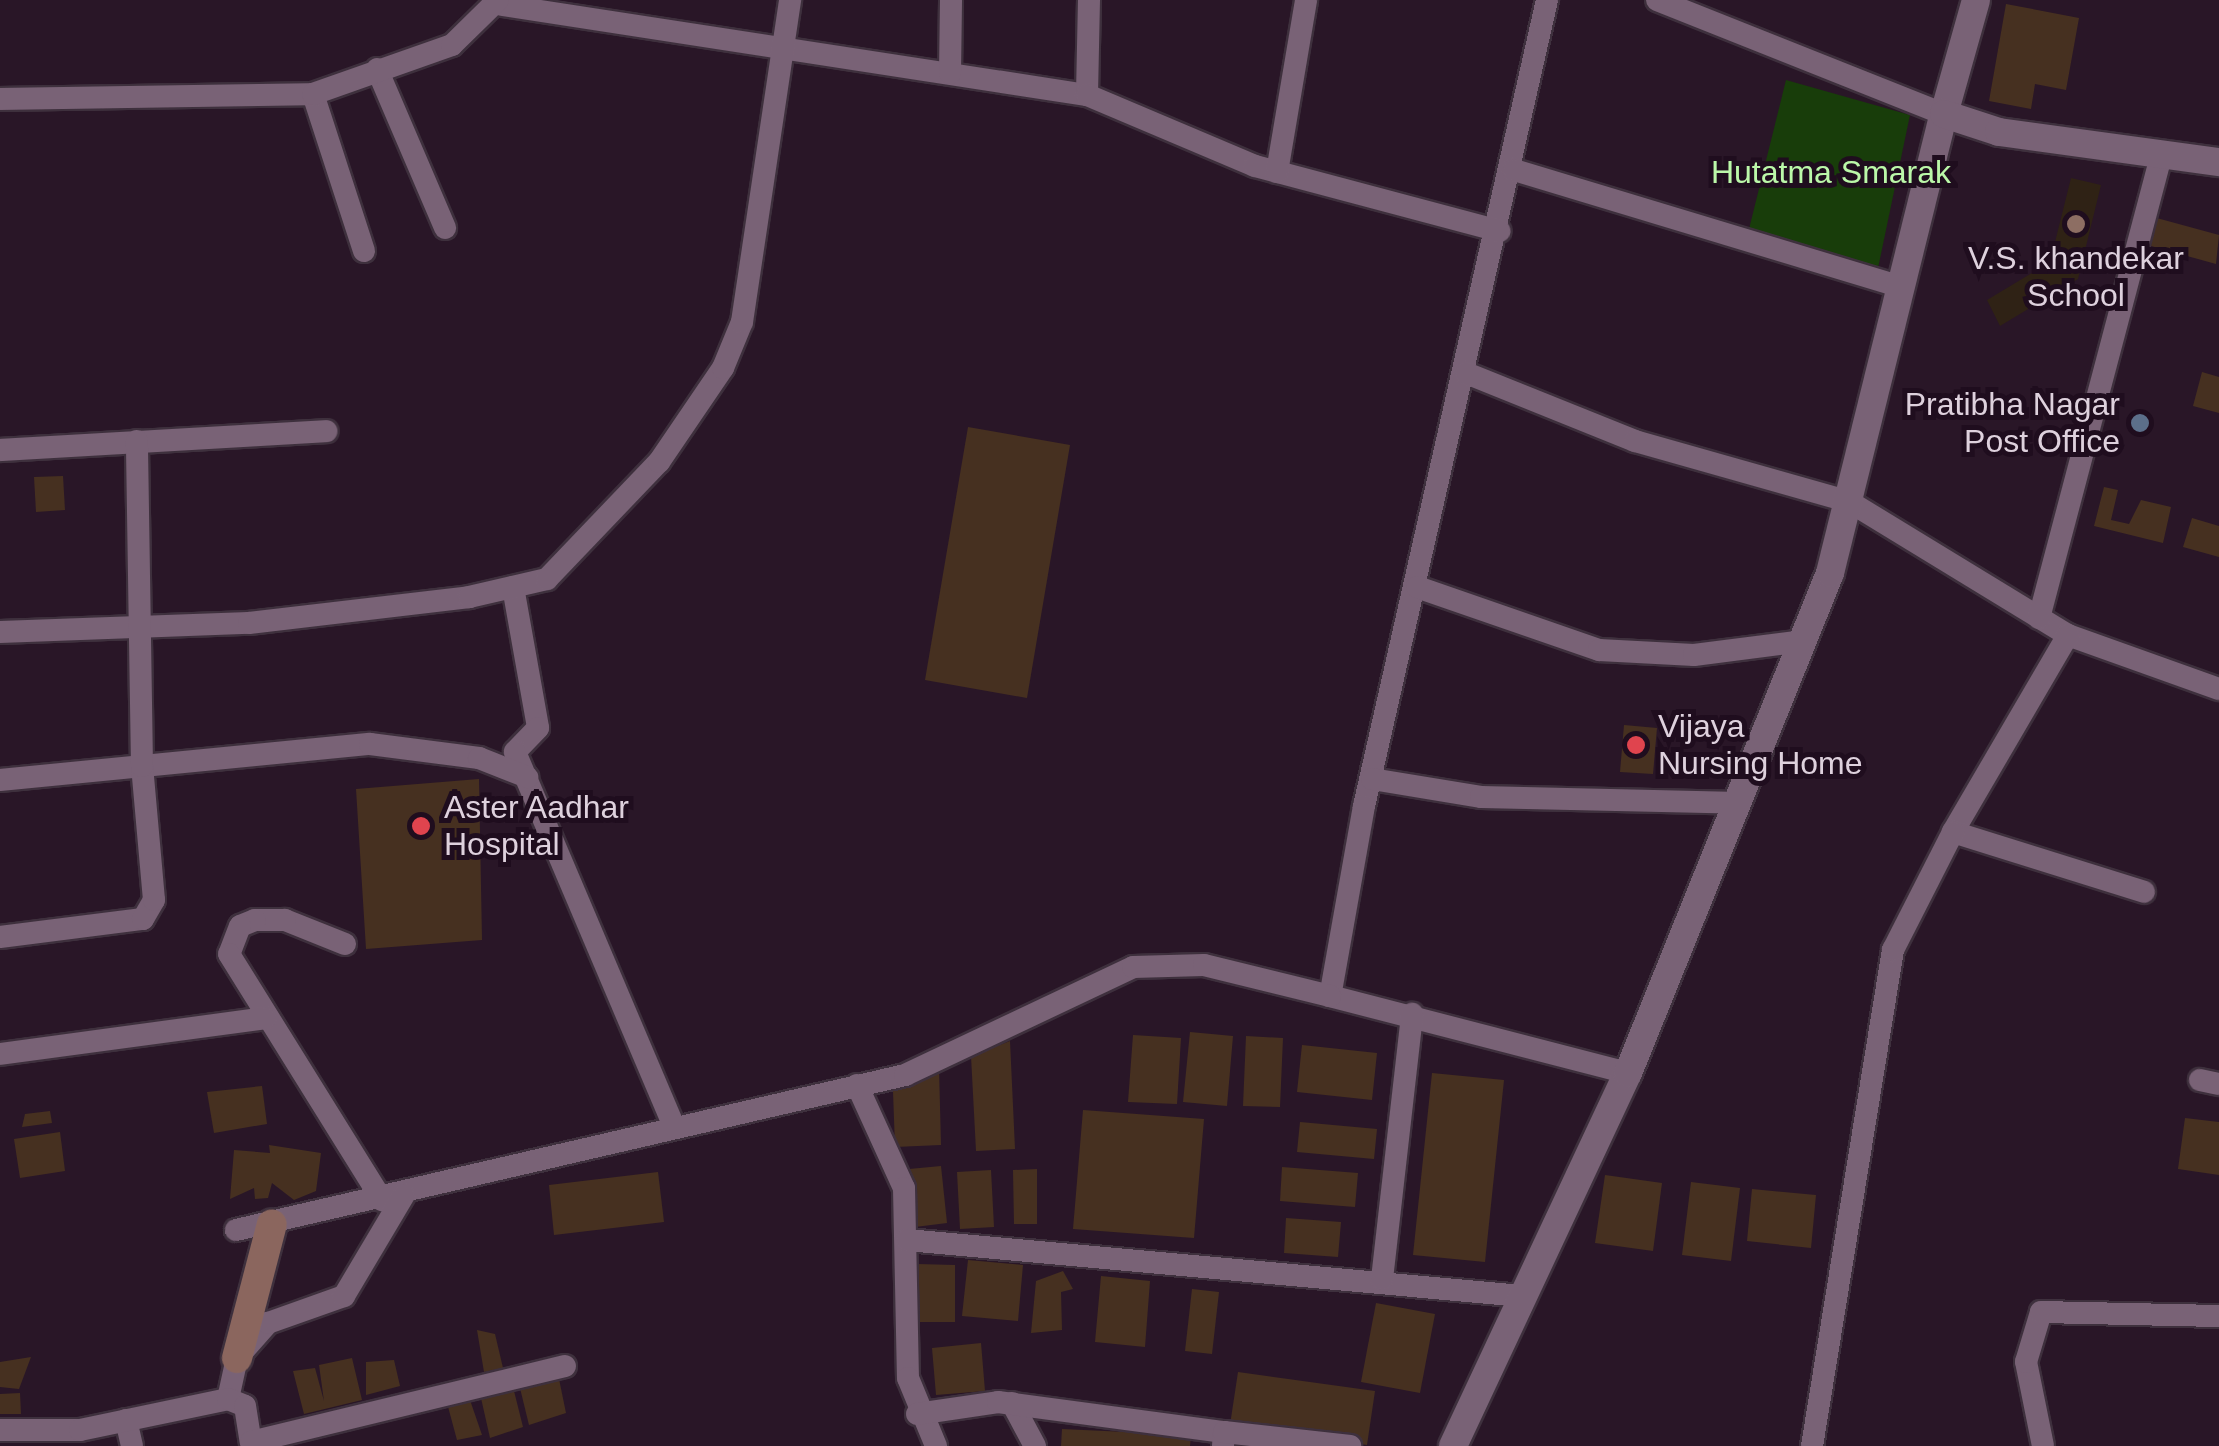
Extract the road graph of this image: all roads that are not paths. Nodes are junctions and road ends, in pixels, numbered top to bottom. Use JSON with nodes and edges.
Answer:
{"nodes":[{"id":1,"x":790,"y":0,"type":"edge"},
{"id":2,"x":951,"y":0,"type":"edge"},
{"id":3,"x":1090,"y":0,"type":"edge"},
{"id":4,"x":1306,"y":0,"type":"edge"},
{"id":5,"x":1547,"y":0,"type":"edge"},
{"id":6,"x":1657,"y":0,"type":"edge"},
{"id":7,"x":1976,"y":0,"type":"edge"},
{"id":8,"x":500,"y":2,"type":"edge"},
{"id":9,"x":781,"y":52,"type":"junction"},
{"id":10,"x":378,"y":69,"type":"junction"},
{"id":11,"x":950,"y":73,"type":"junction"},
{"id":12,"x":313,"y":94,"type":"junction"},
{"id":13,"x":1087,"y":95,"type":"junction"},
{"id":14,"x":0,"y":98,"type":"edge"},
{"id":15,"x":1944,"y":114,"type":"junction"},
{"id":16,"x":2162,"y":154,"type":"junction"},
{"id":17,"x":2219,"y":162,"type":"edge"},
{"id":18,"x":1514,"y":170,"type":"junction"},
{"id":19,"x":1277,"y":172,"type":"junction"},
{"id":20,"x":444,"y":228,"type":"dead end"},
{"id":21,"x":1499,"y":231,"type":"junction"},
{"id":22,"x":364,"y":251,"type":"dead end"},
{"id":23,"x":1902,"y":287,"type":"junction"},
{"id":24,"x":1466,"y":374,"type":"junction"},
{"id":25,"x":326,"y":431,"type":"dead end"},
{"id":26,"x":136,"y":441,"type":"junction"},
{"id":27,"x":0,"y":450,"type":"edge"},
{"id":28,"x":1850,"y":502,"type":"junction"},
{"id":29,"x":514,"y":587,"type":"junction"},
{"id":30,"x":1417,"y":588,"type":"junction"},
{"id":31,"x":2039,"y":618,"type":"junction"},
{"id":32,"x":141,"y":627,"type":"junction"},
{"id":33,"x":0,"y":632,"type":"edge"},
{"id":34,"x":2068,"y":635,"type":"junction"},
{"id":35,"x":1804,"y":641,"type":"junction"},
{"id":36,"x":2219,"y":689,"type":"edge"},
{"id":37,"x":142,"y":766,"type":"junction"},
{"id":38,"x":527,"y":777,"type":"junction"},
{"id":39,"x":0,"y":780,"type":"edge"},
{"id":40,"x":1372,"y":780,"type":"junction"},
{"id":41,"x":1740,"y":804,"type":"junction"},
{"id":42,"x":1952,"y":832,"type":"junction"},
{"id":43,"x":2144,"y":892,"type":"dead end"},
{"id":44,"x":0,"y":937,"type":"edge"},
{"id":45,"x":346,"y":944,"type":"dead end"},
{"id":46,"x":1330,"y":996,"type":"junction"},
{"id":47,"x":1412,"y":1014,"type":"junction"},
{"id":48,"x":264,"y":1018,"type":"junction"},
{"id":49,"x":0,"y":1054,"type":"edge"},
{"id":50,"x":1628,"y":1073,"type":"junction"},
{"id":51,"x":857,"y":1085,"type":"junction"},
{"id":52,"x":674,"y":1127,"type":"junction"},
{"id":53,"x":393,"y":1198,"type":"junction"},
{"id":54,"x":272,"y":1224,"type":"junction"},
{"id":55,"x":236,"y":1230,"type":"dead end"},
{"id":56,"x":907,"y":1240,"type":"junction"},
{"id":57,"x":1382,"y":1279,"type":"junction"},
{"id":58,"x":1522,"y":1296,"type":"junction"},
{"id":59,"x":2219,"y":1316,"type":"edge"},
{"id":60,"x":237,"y":1358,"type":"junction"},
{"id":61,"x":565,"y":1366,"type":"dead end"},
{"id":62,"x":228,"y":1399,"type":"junction"},
{"id":63,"x":1012,"y":1403,"type":"junction"},
{"id":64,"x":917,"y":1414,"type":"junction"},
{"id":65,"x":126,"y":1420,"type":"junction"},
{"id":66,"x":0,"y":1430,"type":"edge"},
{"id":67,"x":1223,"y":1439,"type":"edge"},
{"id":68,"x":251,"y":1444,"type":"edge"},
{"id":69,"x":132,"y":1446,"type":"edge"},
{"id":70,"x":936,"y":1446,"type":"edge"},
{"id":71,"x":1035,"y":1446,"type":"edge"},
{"id":72,"x":1350,"y":1446,"type":"edge"},
{"id":73,"x":1454,"y":1446,"type":"edge"},
{"id":74,"x":1812,"y":1446,"type":"edge"},
{"id":75,"x":2044,"y":1446,"type":"edge"}],
"edges":[{"from":1,"to":9,"type":"street"},
{"from":2,"to":11,"type":"street"},
{"from":3,"to":13,"type":"street"},
{"from":4,"to":19,"type":"street"},
{"from":5,"to":18,"type":"street"},
{"from":6,"to":15,"type":"street"},
{"from":7,"to":15,"type":"street"},
{"from":8,"to":9,"type":"street"},
{"from":8,"to":10,"type":"street"},
{"from":9,"to":11,"type":"street"},
{"from":9,"to":29,"type":"street"},
{"from":10,"to":12,"type":"street"},
{"from":10,"to":20,"type":"street"},
{"from":11,"to":13,"type":"street"},
{"from":12,"to":14,"type":"street"},
{"from":12,"to":22,"type":"street"},
{"from":13,"to":19,"type":"street"},
{"from":15,"to":16,"type":"street"},
{"from":15,"to":23,"type":"street"},
{"from":16,"to":17,"type":"street"},
{"from":16,"to":31,"type":"street"},
{"from":18,"to":21,"type":"street"},
{"from":18,"to":23,"type":"street"},
{"from":19,"to":21,"type":"street"},
{"from":21,"to":24,"type":"street"},
{"from":23,"to":28,"type":"street"},
{"from":24,"to":28,"type":"street"},
{"from":24,"to":30,"type":"street"},
{"from":25,"to":26,"type":"street"},
{"from":26,"to":27,"type":"street"},
{"from":26,"to":32,"type":"street"},
{"from":28,"to":31,"type":"street"},
{"from":28,"to":35,"type":"street"},
{"from":29,"to":32,"type":"street"},
{"from":29,"to":38,"type":"street"},
{"from":30,"to":35,"type":"street"},
{"from":30,"to":40,"type":"street"},
{"from":31,"to":34,"type":"street"},
{"from":32,"to":33,"type":"street"},
{"from":32,"to":37,"type":"street"},
{"from":34,"to":36,"type":"street"},
{"from":34,"to":42,"type":"street"},
{"from":35,"to":41,"type":"street"},
{"from":37,"to":38,"type":"street"},
{"from":37,"to":39,"type":"street"},
{"from":37,"to":44,"type":"street"},
{"from":38,"to":52,"type":"street"},
{"from":40,"to":41,"type":"street"},
{"from":40,"to":46,"type":"street"},
{"from":41,"to":50,"type":"street"},
{"from":42,"to":43,"type":"street"},
{"from":42,"to":74,"type":"street"},
{"from":45,"to":48,"type":"street"},
{"from":46,"to":47,"type":"street"},
{"from":46,"to":51,"type":"street"},
{"from":47,"to":50,"type":"street"},
{"from":47,"to":57,"type":"street"},
{"from":48,"to":49,"type":"street"},
{"from":48,"to":53,"type":"street"},
{"from":50,"to":58,"type":"street"},
{"from":51,"to":52,"type":"street"},
{"from":51,"to":56,"type":"street"},
{"from":52,"to":53,"type":"street"},
{"from":53,"to":54,"type":"street"},
{"from":53,"to":60,"type":"street"},
{"from":54,"to":55,"type":"street"},
{"from":54,"to":60,"type":"main road"},
{"from":56,"to":57,"type":"street"},
{"from":56,"to":64,"type":"street"},
{"from":57,"to":58,"type":"street"},
{"from":58,"to":73,"type":"street"},
{"from":59,"to":75,"type":"street"},
{"from":60,"to":62,"type":"street"},
{"from":61,"to":68,"type":"street"},
{"from":62,"to":65,"type":"street"},
{"from":62,"to":68,"type":"street"},
{"from":63,"to":64,"type":"street"},
{"from":63,"to":67,"type":"street"},
{"from":63,"to":71,"type":"street"},
{"from":64,"to":70,"type":"street"},
{"from":65,"to":66,"type":"street"},
{"from":65,"to":69,"type":"street"},
{"from":67,"to":72,"type":"street"}]}
